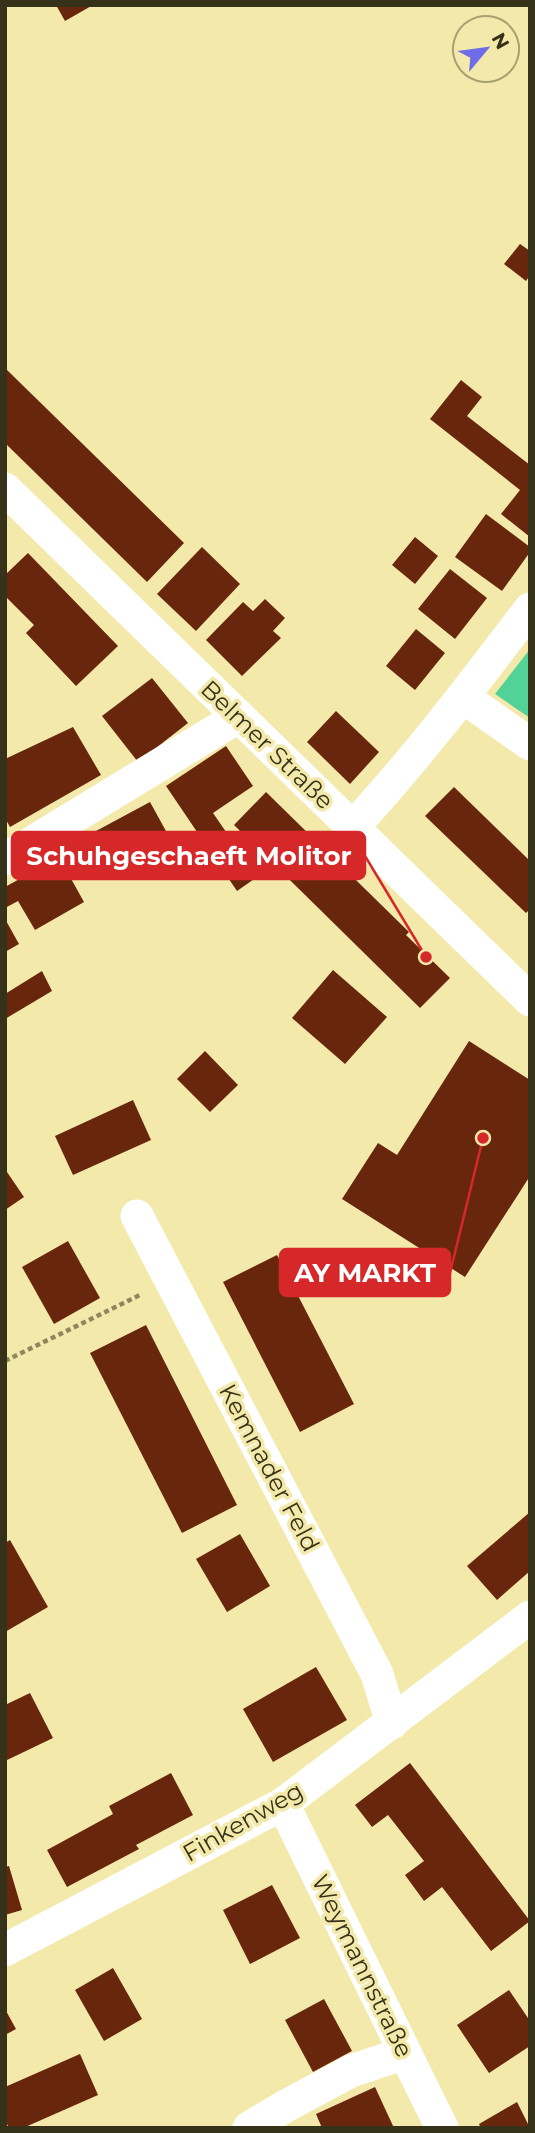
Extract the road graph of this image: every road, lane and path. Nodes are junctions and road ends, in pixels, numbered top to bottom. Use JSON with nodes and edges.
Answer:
{"nodes":[{"id":1,"x":5,"y":489,"type":"edge"},
{"id":2,"x":530,"y":609,"type":"edge"},
{"id":3,"x":463,"y":697,"type":"junction"},
{"id":4,"x":238,"y":717,"type":"junction"},
{"id":5,"x":530,"y":744,"type":"edge"},
{"id":6,"x":352,"y":828,"type":"junction"},
{"id":7,"x":5,"y":859,"type":"edge"},
{"id":8,"x":530,"y":1000,"type":"edge"},
{"id":9,"x":137,"y":1216,"type":"dead end"},
{"id":10,"x":170,"y":1279,"type":"junction"},
{"id":11,"x":5,"y":1361,"type":"edge"},
{"id":12,"x":530,"y":1617,"type":"edge"},
{"id":13,"x":391,"y":1723,"type":"junction"},
{"id":14,"x":283,"y":1804,"type":"junction"},
{"id":15,"x":5,"y":1950,"type":"edge"},
{"id":16,"x":405,"y":2053,"type":"junction"},
{"id":17,"x":249,"y":2128,"type":"edge"},
{"id":18,"x":442,"y":2128,"type":"edge"}],
"edges":[{"from":1,"to":4,"type":"street","name":"Belmer Straße"},
{"from":2,"to":3,"type":"street"},
{"from":3,"to":5,"type":"street"},
{"from":3,"to":6,"type":"street"},
{"from":4,"to":6,"type":"street","name":"Belmer Straße"},
{"from":4,"to":7,"type":"street"},
{"from":6,"to":8,"type":"street","name":"Belmer Straße"},
{"from":9,"to":10,"type":"street","name":"Kemnader Feld"},
{"from":10,"to":11,"type":"path"},
{"from":10,"to":13,"type":"street","name":"Kemnader Feld"},
{"from":12,"to":13,"type":"street","name":"Finkenweg"},
{"from":13,"to":14,"type":"street","name":"Finkenweg"},
{"from":14,"to":15,"type":"street","name":"Finkenweg"},
{"from":14,"to":16,"type":"street","name":"Weymannstraße"},
{"from":16,"to":17,"type":"street"},
{"from":16,"to":18,"type":"street","name":"Weymannstraße"}]}
